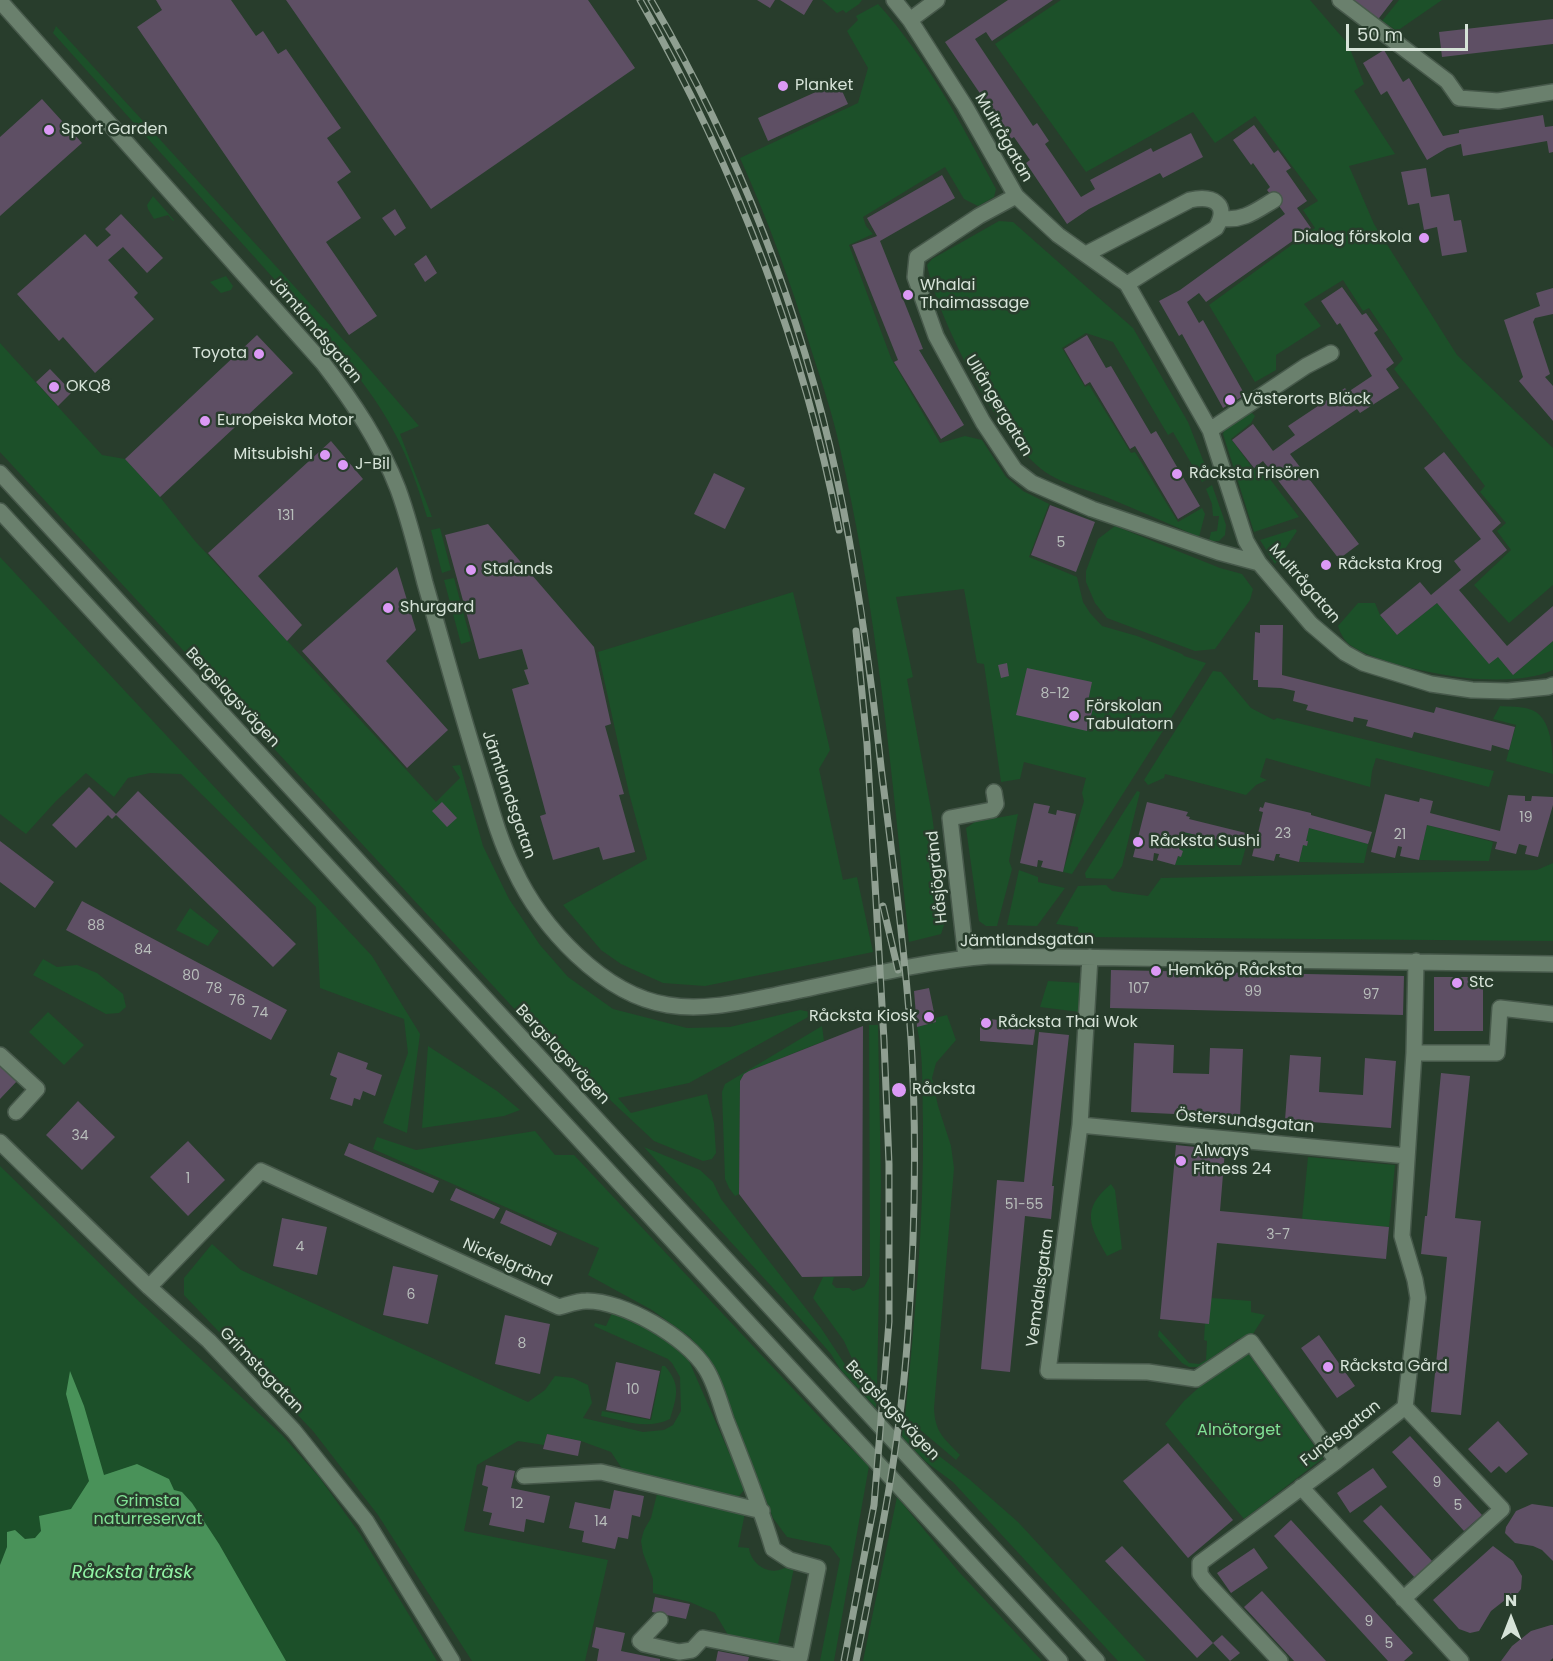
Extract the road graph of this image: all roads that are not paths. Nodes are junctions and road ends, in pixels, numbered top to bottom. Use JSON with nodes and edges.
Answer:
{"nodes":[{"id":1,"x":894,"y":0,"type":"edge"},
{"id":2,"x":937,"y":0,"type":"edge"},
{"id":3,"x":1340,"y":0,"type":"edge"},
{"id":4,"x":0,"y":1,"type":"edge"},
{"id":5,"x":910,"y":20,"type":"junction"},
{"id":6,"x":1553,"y":92,"type":"edge"},
{"id":7,"x":1016,"y":196,"type":"junction"},
{"id":8,"x":1275,"y":200,"type":"dead end"},
{"id":9,"x":1221,"y":218,"type":"junction"},
{"id":10,"x":1086,"y":254,"type":"junction"},
{"id":11,"x":1126,"y":284,"type":"junction"},
{"id":12,"x":1331,"y":353,"type":"dead end"},
{"id":13,"x":1210,"y":430,"type":"junction"},
{"id":14,"x":0,"y":473,"type":"edge"},
{"id":15,"x":0,"y":511,"type":"edge"},
{"id":16,"x":1259,"y":563,"type":"junction"},
{"id":17,"x":1551,"y":690,"type":"edge"},
{"id":18,"x":994,"y":792,"type":"dead end"},
{"id":19,"x":1090,"y":957,"type":"junction"},
{"id":20,"x":966,"y":958,"type":"junction"},
{"id":21,"x":1416,"y":961,"type":"junction"},
{"id":22,"x":1553,"y":964,"type":"edge"},
{"id":23,"x":1553,"y":1014,"type":"edge"},
{"id":24,"x":1414,"y":1053,"type":"junction"},
{"id":25,"x":0,"y":1055,"type":"edge"},
{"id":26,"x":16,"y":1112,"type":"dead end"},
{"id":27,"x":1080,"y":1125,"type":"junction"},
{"id":28,"x":0,"y":1142,"type":"edge"},
{"id":29,"x":1407,"y":1156,"type":"junction"},
{"id":30,"x":149,"y":1287,"type":"junction"},
{"id":31,"x":1405,"y":1407,"type":"junction"},
{"id":32,"x":1337,"y":1461,"type":"junction"},
{"id":33,"x":524,"y":1476,"type":"dead end"},
{"id":34,"x":1301,"y":1487,"type":"junction"},
{"id":35,"x":762,"y":1511,"type":"junction"},
{"id":36,"x":1403,"y":1599,"type":"junction"},
{"id":37,"x":660,"y":1620,"type":"dead end"},
{"id":38,"x":452,"y":1661,"type":"edge"},
{"id":39,"x":1060,"y":1661,"type":"edge"},
{"id":40,"x":1097,"y":1661,"type":"edge"},
{"id":41,"x":1280,"y":1661,"type":"edge"},
{"id":42,"x":1461,"y":1661,"type":"edge"}],
"edges":[{"from":1,"to":5,"type":"street","name":"Multrågatan"},
{"from":2,"to":5,"type":"street"},
{"from":3,"to":6,"type":"street"},
{"from":4,"to":20,"type":"street","name":"Jämtlandsgatan"},
{"from":5,"to":7,"type":"street","name":"Multrågatan"},
{"from":7,"to":10,"type":"street","name":"Multrågatan"},
{"from":7,"to":16,"type":"street","name":"Ullångergatan"},
{"from":8,"to":9,"type":"street"},
{"from":9,"to":10,"type":"street"},
{"from":9,"to":11,"type":"street"},
{"from":10,"to":11,"type":"street","name":"Multrågatan"},
{"from":11,"to":13,"type":"street","name":"Multrågatan"},
{"from":12,"to":13,"type":"street"},
{"from":13,"to":16,"type":"street","name":"Multrågatan"},
{"from":14,"to":40,"type":"street","name":"Bergslagsvägen"},
{"from":15,"to":39,"type":"street"},
{"from":16,"to":17,"type":"street","name":"Multrågatan"},
{"from":18,"to":20,"type":"street","name":"Håsjögränd"},
{"from":19,"to":20,"type":"street","name":"Jämtlandsgatan"},
{"from":19,"to":21,"type":"street","name":"Jämtlandsgatan"},
{"from":19,"to":27,"type":"street","name":"Vemdalsgatan"},
{"from":21,"to":22,"type":"street","name":"Jämtlandsgatan"},
{"from":21,"to":24,"type":"street","name":"Funäsgatan"},
{"from":23,"to":24,"type":"street"},
{"from":24,"to":29,"type":"street","name":"Funäsgatan"},
{"from":25,"to":26,"type":"street"},
{"from":27,"to":29,"type":"street","name":"Östersundsgatan"},
{"from":27,"to":32,"type":"street","name":"Vemdalsgatan"},
{"from":28,"to":30,"type":"street","name":"Grimstagatan"},
{"from":29,"to":31,"type":"street","name":"Funäsgatan"},
{"from":30,"to":35,"type":"street","name":"Nickelgränd"},
{"from":30,"to":38,"type":"street","name":"Grimstagatan"},
{"from":31,"to":32,"type":"street","name":"Funäsgatan"},
{"from":31,"to":36,"type":"street"},
{"from":32,"to":34,"type":"street","name":"Funäsgatan"},
{"from":33,"to":35,"type":"street"},
{"from":34,"to":36,"type":"street","name":"Funäsgatan"},
{"from":34,"to":41,"type":"street"},
{"from":35,"to":37,"type":"street","name":"Nickelgränd"},
{"from":36,"to":42,"type":"street","name":"Funäsgatan"}]}
